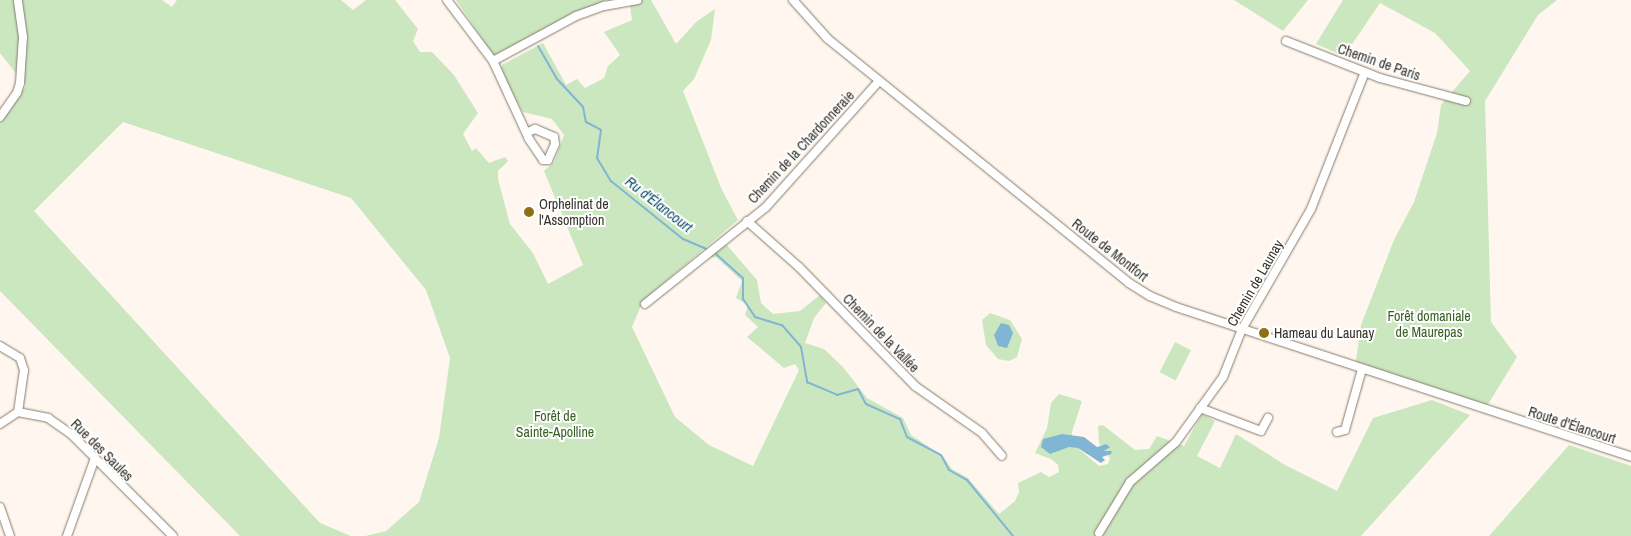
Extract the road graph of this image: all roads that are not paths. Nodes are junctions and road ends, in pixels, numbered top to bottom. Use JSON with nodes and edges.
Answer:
{"nodes":[{"id":1,"x":18,"y":0,"type":"edge"},
{"id":2,"x":447,"y":0,"type":"edge"},
{"id":3,"x":637,"y":0,"type":"edge"},
{"id":4,"x":793,"y":0,"type":"edge"},
{"id":5,"x":1286,"y":41,"type":"dead end"},
{"id":6,"x":493,"y":61,"type":"junction"},
{"id":7,"x":1364,"y":72,"type":"junction"},
{"id":8,"x":879,"y":80,"type":"junction"},
{"id":9,"x":1466,"y":101,"type":"dead end"},
{"id":10,"x":0,"y":116,"type":"edge"},
{"id":11,"x":528,"y":132,"type":"dead end"},
{"id":12,"x":747,"y":221,"type":"junction"},
{"id":13,"x":645,"y":304,"type":"dead end"},
{"id":14,"x":1242,"y":329,"type":"junction"},
{"id":15,"x":0,"y":346,"type":"edge"},
{"id":16,"x":1362,"y":369,"type":"junction"},
{"id":17,"x":1200,"y":408,"type":"junction"},
{"id":18,"x":18,"y":412,"type":"junction"},
{"id":19,"x":1505,"y":416,"type":"joint"},
{"id":20,"x":1268,"y":418,"type":"dead end"},
{"id":21,"x":0,"y":424,"type":"edge"},
{"id":22,"x":1337,"y":432,"type":"dead end"},
{"id":23,"x":1002,"y":456,"type":"dead end"},
{"id":24,"x":1631,"y":457,"type":"edge"},
{"id":25,"x":94,"y":461,"type":"junction"},
{"id":26,"x":0,"y":507,"type":"edge"},
{"id":27,"x":162,"y":532,"type":"edge"},
{"id":28,"x":1100,"y":533,"type":"dead end"},
{"id":29,"x":10,"y":536,"type":"edge"},
{"id":30,"x":67,"y":536,"type":"edge"},
{"id":31,"x":173,"y":536,"type":"edge"}],
"edges":[{"from":1,"to":10,"type":"street"},
{"from":2,"to":6,"type":"street"},
{"from":3,"to":6,"type":"street"},
{"from":4,"to":8,"type":"street","name":"Route de Montfort"},
{"from":5,"to":7,"type":"street","name":"Chemin de Paris"},
{"from":6,"to":11,"type":"street"},
{"from":7,"to":9,"type":"street","name":"Chemin de Paris"},
{"from":7,"to":14,"type":"street","name":"Chemin de Launay"},
{"from":8,"to":12,"type":"street","name":"Chemin de la Chardonneraie"},
{"from":8,"to":14,"type":"street","name":"Route de Montfort"},
{"from":12,"to":13,"type":"street","name":"Chemin de la Chardonneraie"},
{"from":12,"to":23,"type":"street","name":"Chemin de la Vallée"},
{"from":14,"to":16,"type":"street","name":"Route de Montfort"},
{"from":14,"to":17,"type":"street","name":"Chemin de Launay"},
{"from":15,"to":18,"type":"street"},
{"from":16,"to":19,"type":"street","name":"Route de Montfort"},
{"from":16,"to":22,"type":"street"},
{"from":17,"to":20,"type":"street"},
{"from":17,"to":28,"type":"street","name":"Chemin de Launay"},
{"from":18,"to":21,"type":"street"},
{"from":18,"to":25,"type":"street","name":"Rue des Saules"},
{"from":19,"to":24,"type":"street","name":"Route d'Élancourt"},
{"from":25,"to":27,"type":"street","name":"Rue des Saules"},
{"from":25,"to":30,"type":"street"},
{"from":26,"to":29,"type":"street"},
{"from":27,"to":31,"type":"street","name":"Rue des Saules"}]}
